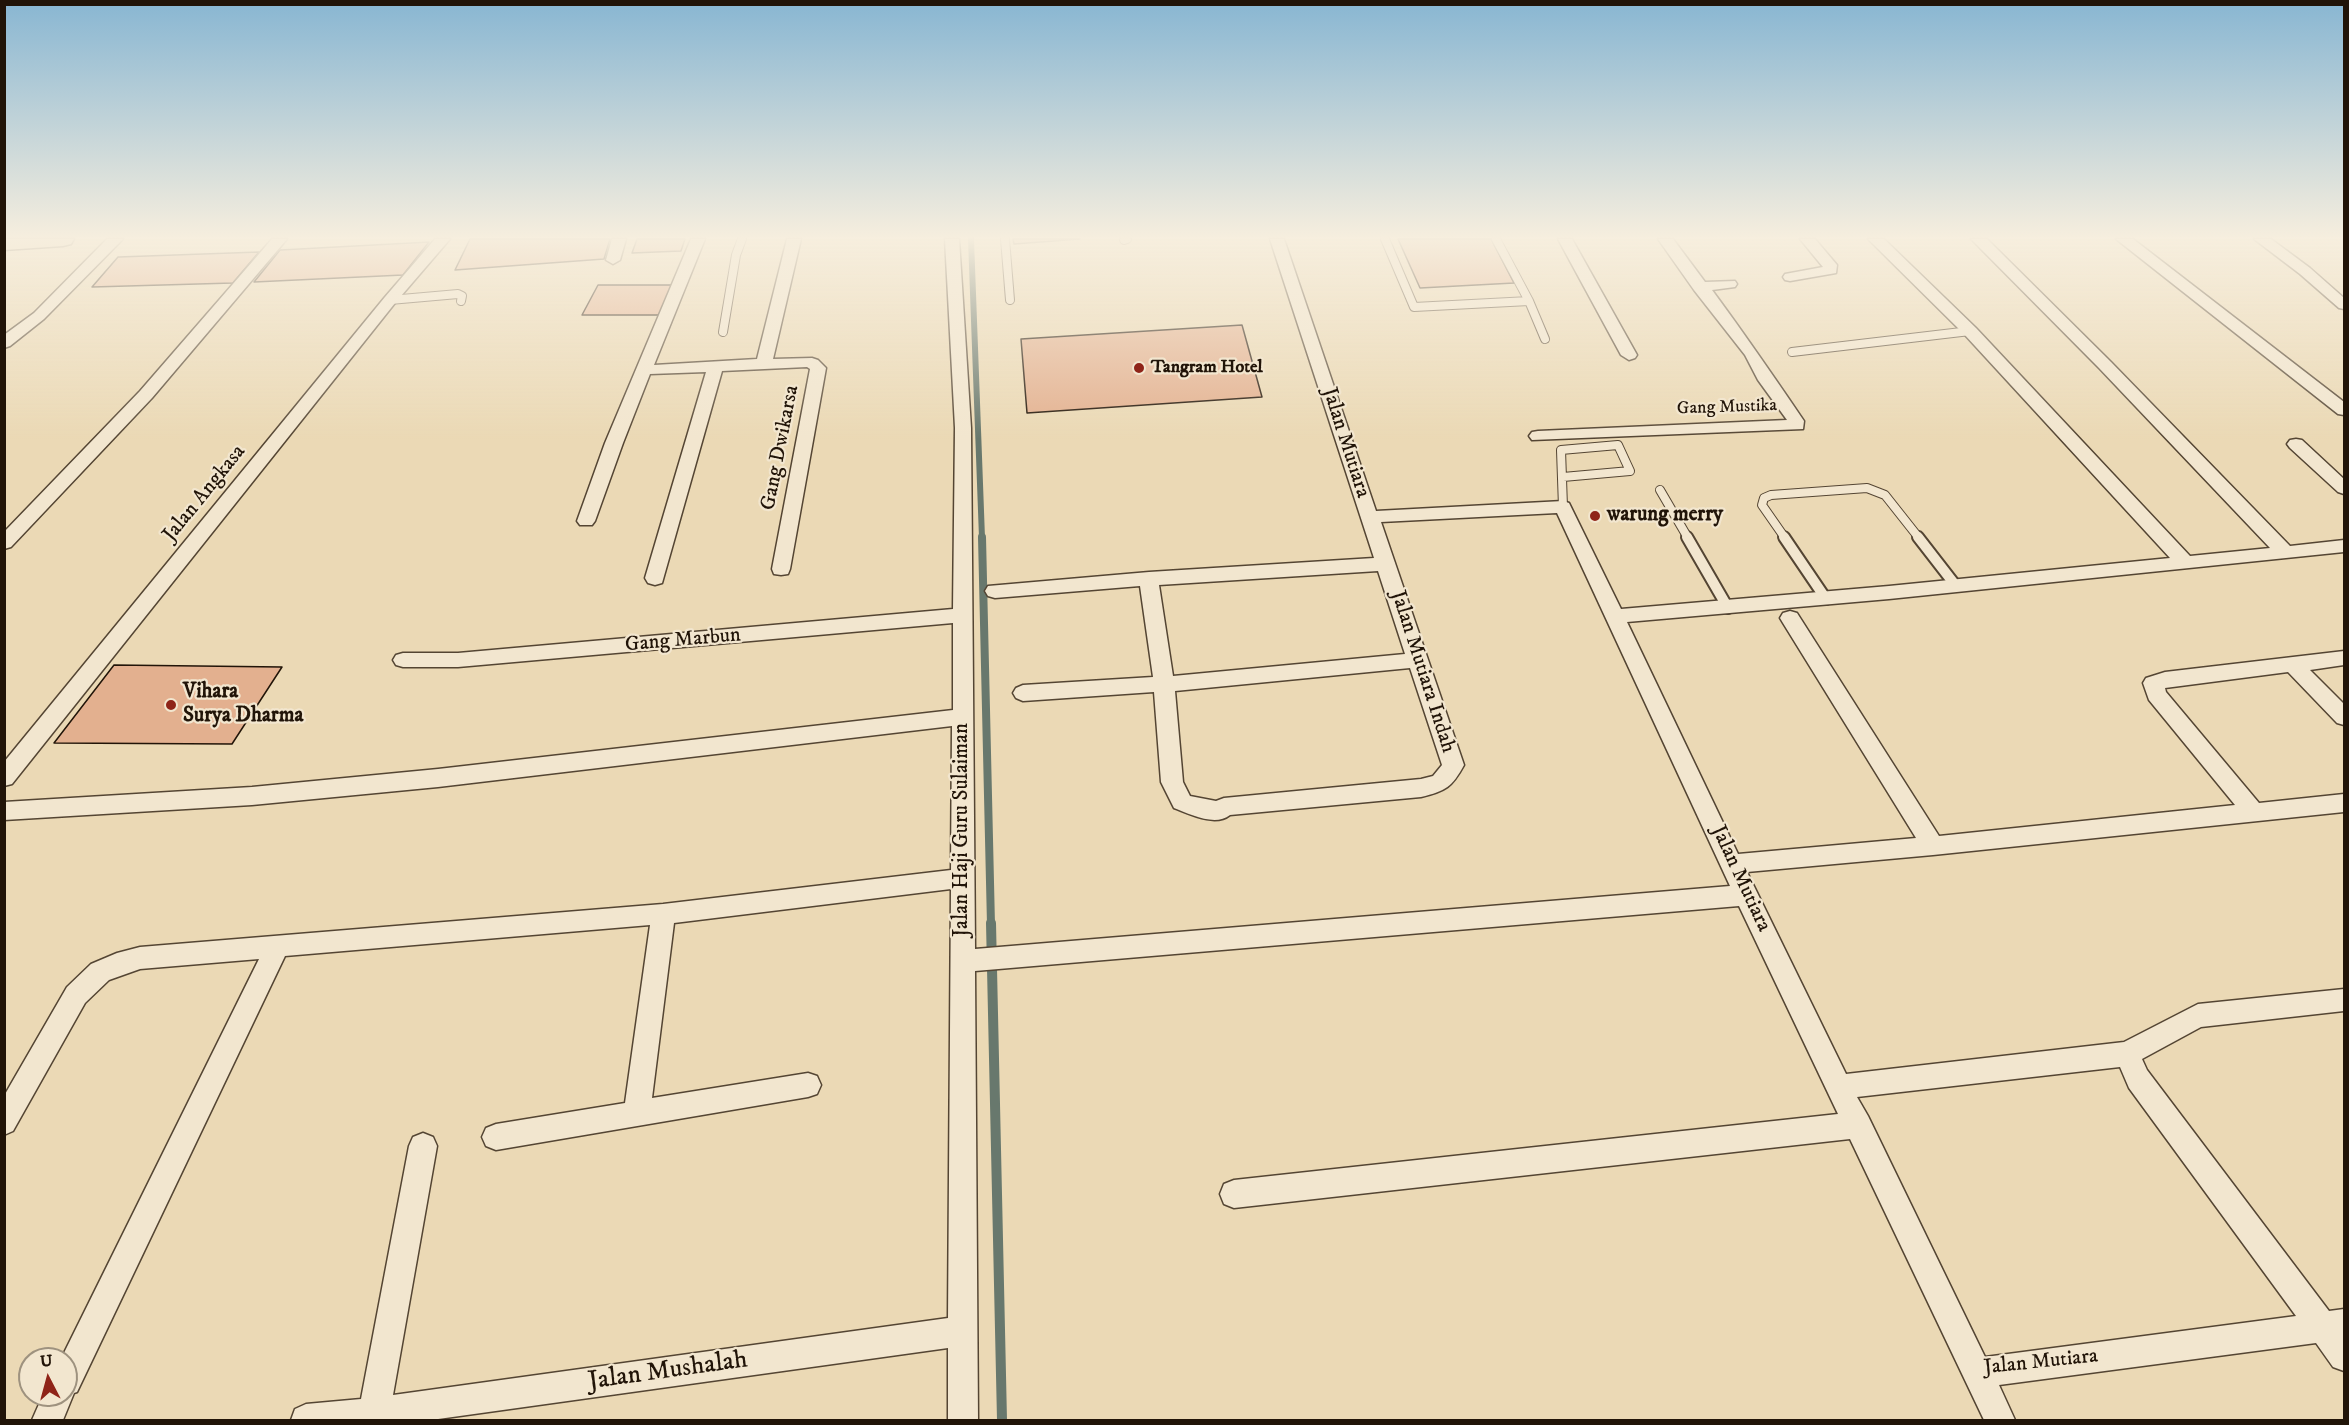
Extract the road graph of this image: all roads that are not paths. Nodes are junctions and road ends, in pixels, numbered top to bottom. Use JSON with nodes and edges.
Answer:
{"nodes":[{"id":1,"x":50,"y":306,"type":"edge"},
{"id":2,"x":227,"y":306,"type":"edge"},
{"id":3,"x":386,"y":306,"type":"edge"},
{"id":4,"x":670,"y":306,"type":"edge"},
{"id":5,"x":727,"y":306,"type":"edge"},
{"id":6,"x":778,"y":306,"type":"edge"},
{"id":7,"x":956,"y":306,"type":"edge"},
{"id":8,"x":1299,"y":306,"type":"edge"},
{"id":9,"x":1413,"y":306,"type":"edge"},
{"id":10,"x":1443,"y":306,"type":"edge"},
{"id":11,"x":1531,"y":306,"type":"edge"},
{"id":12,"x":1602,"y":306,"type":"edge"},
{"id":13,"x":1713,"y":306,"type":"edge"},
{"id":14,"x":1944,"y":306,"type":"edge"},
{"id":15,"x":2045,"y":306,"type":"edge"},
{"id":16,"x":2209,"y":306,"type":"edge"},
{"id":17,"x":1970,"y":331,"type":"junction"},
{"id":18,"x":723,"y":332,"type":"dead end"},
{"id":19,"x":1545,"y":339,"type":"dead end"},
{"id":20,"x":4,"y":344,"type":"edge"},
{"id":21,"x":1792,"y":352,"type":"dead end"},
{"id":22,"x":1629,"y":355,"type":"dead end"},
{"id":23,"x":764,"y":363,"type":"junction"},
{"id":24,"x":716,"y":365,"type":"junction"},
{"id":25,"x":643,"y":370,"type":"junction"},
{"id":26,"x":2344,"y":410,"type":"edge"},
{"id":27,"x":1538,"y":436,"type":"dead end"},
{"id":28,"x":2296,"y":444,"type":"dead end"},
{"id":29,"x":1563,"y":477,"type":"junction"},
{"id":30,"x":2344,"y":488,"type":"edge"},
{"id":31,"x":1660,"y":490,"type":"dead end"},
{"id":32,"x":1563,"y":507,"type":"junction"},
{"id":33,"x":1370,"y":517,"type":"junction"},
{"id":34,"x":586,"y":521,"type":"dead end"},
{"id":35,"x":4,"y":543,"type":"edge"},
{"id":36,"x":2344,"y":546,"type":"edge"},
{"id":37,"x":2285,"y":552,"type":"junction"},
{"id":38,"x":1386,"y":564,"type":"junction"},
{"id":39,"x":2186,"y":564,"type":"junction"},
{"id":40,"x":781,"y":569,"type":"dead end"},
{"id":41,"x":655,"y":578,"type":"dead end"},
{"id":42,"x":1149,"y":579,"type":"junction"},
{"id":43,"x":1956,"y":586,"type":"junction"},
{"id":44,"x":995,"y":591,"type":"dead end"},
{"id":45,"x":1826,"y":599,"type":"junction"},
{"id":46,"x":1728,"y":608,"type":"junction"},
{"id":47,"x":963,"y":615,"type":"junction"},
{"id":48,"x":1616,"y":616,"type":"junction"},
{"id":49,"x":1790,"y":618,"type":"dead end"},
{"id":50,"x":2344,"y":658,"type":"edge"},
{"id":51,"x":403,"y":660,"type":"dead end"},
{"id":52,"x":1418,"y":660,"type":"junction"},
{"id":53,"x":2292,"y":664,"type":"junction"},
{"id":54,"x":1164,"y":684,"type":"junction"},
{"id":55,"x":1023,"y":693,"type":"dead end"},
{"id":56,"x":962,"y":717,"type":"junction"},
{"id":57,"x":2344,"y":717,"type":"edge"},
{"id":58,"x":4,"y":778,"type":"edge"},
{"id":59,"x":2344,"y":803,"type":"edge"},
{"id":60,"x":4,"y":811,"type":"edge"},
{"id":61,"x":2254,"y":813,"type":"junction"},
{"id":62,"x":1933,"y":846,"type":"junction"},
{"id":63,"x":1732,"y":864,"type":"junction"},
{"id":64,"x":964,"y":878,"type":"junction"},
{"id":65,"x":1746,"y":895,"type":"junction"},
{"id":66,"x":663,"y":914,"type":"junction"},
{"id":67,"x":277,"y":948,"type":"junction"},
{"id":68,"x":963,"y":961,"type":"junction"},
{"id":69,"x":2344,"y":1000,"type":"edge"},
{"id":70,"x":2127,"y":1054,"type":"junction"},
{"id":71,"x":808,"y":1085,"type":"dead end"},
{"id":72,"x":1840,"y":1087,"type":"junction"},
{"id":73,"x":637,"y":1113,"type":"junction"},
{"id":74,"x":4,"y":1122,"type":"edge"},
{"id":75,"x":1859,"y":1125,"type":"junction"},
{"id":76,"x":496,"y":1137,"type":"dead end"},
{"id":77,"x":423,"y":1146,"type":"dead end"},
{"id":78,"x":1234,"y":1194,"type":"dead end"},
{"id":79,"x":2335,"y":1325,"type":"edge"},
{"id":80,"x":963,"y":1331,"type":"junction"},
{"id":81,"x":78,"y":1356,"type":"edge"},
{"id":82,"x":2344,"y":1356,"type":"edge"},
{"id":83,"x":1977,"y":1373,"type":"junction"},
{"id":84,"x":374,"y":1413,"type":"junction"},
{"id":85,"x":306,"y":1420,"type":"edge"},
{"id":86,"x":963,"y":1420,"type":"edge"},
{"id":87,"x":2000,"y":1420,"type":"edge"}],
"edges":[{"from":1,"to":20,"type":"street"},
{"from":2,"to":35,"type":"street"},
{"from":3,"to":58,"type":"street","name":"Jalan Angkasa"},
{"from":4,"to":25,"type":"street"},
{"from":5,"to":18,"type":"lane"},
{"from":6,"to":23,"type":"street"},
{"from":7,"to":47,"type":"street","name":"Jalan Haji Guru Sulaiman"},
{"from":8,"to":33,"type":"street","name":"Jalan Mutiara"},
{"from":9,"to":10,"type":"lane"},
{"from":11,"to":19,"type":"lane"},
{"from":12,"to":22,"type":"street"},
{"from":13,"to":27,"type":"street","name":"Gang Mustika"},
{"from":14,"to":17,"type":"street"},
{"from":15,"to":37,"type":"street"},
{"from":16,"to":26,"type":"street"},
{"from":17,"to":21,"type":"lane"},
{"from":17,"to":39,"type":"street"},
{"from":23,"to":24,"type":"street","name":"Gang Dwikarsa"},
{"from":23,"to":40,"type":"street","name":"Gang Dwikarsa"},
{"from":24,"to":25,"type":"street","name":"Gang Dwikarsa"},
{"from":24,"to":41,"type":"street"},
{"from":25,"to":34,"type":"street"},
{"from":28,"to":30,"type":"street"},
{"from":29,"to":29,"type":"lane"},
{"from":29,"to":32,"type":"lane"},
{"from":31,"to":46,"type":"lane"},
{"from":32,"to":33,"type":"street","name":"Jalan Mutiara"},
{"from":32,"to":48,"type":"street","name":"Jalan Mutiara"},
{"from":33,"to":38,"type":"street","name":"Jalan Mutiara Indah"},
{"from":36,"to":37,"type":"street"},
{"from":37,"to":39,"type":"street"},
{"from":38,"to":42,"type":"street"},
{"from":38,"to":52,"type":"street","name":"Jalan Mutiara Indah"},
{"from":39,"to":43,"type":"street"},
{"from":42,"to":44,"type":"street"},
{"from":42,"to":54,"type":"street"},
{"from":43,"to":45,"type":"street"},
{"from":43,"to":45,"type":"lane"},
{"from":45,"to":46,"type":"street"},
{"from":46,"to":48,"type":"street"},
{"from":47,"to":51,"type":"street","name":"Gang Marbun"},
{"from":47,"to":56,"type":"street","name":"Jalan Haji Guru Sulaiman"},
{"from":48,"to":63,"type":"street","name":"Jalan Mutiara"},
{"from":49,"to":62,"type":"street"},
{"from":50,"to":53,"type":"street"},
{"from":52,"to":54,"type":"street"},
{"from":52,"to":54,"type":"street","name":"Jalan Mutiara Indah"},
{"from":53,"to":57,"type":"street"},
{"from":53,"to":61,"type":"street"},
{"from":54,"to":55,"type":"street"},
{"from":56,"to":60,"type":"street"},
{"from":56,"to":64,"type":"street","name":"Jalan Haji Guru Sulaiman"},
{"from":59,"to":61,"type":"street"},
{"from":61,"to":62,"type":"street"},
{"from":62,"to":63,"type":"street"},
{"from":63,"to":65,"type":"street","name":"Jalan Mutiara"},
{"from":64,"to":66,"type":"street"},
{"from":64,"to":68,"type":"street","name":"Jalan Haji Guru Sulaiman"},
{"from":65,"to":68,"type":"street"},
{"from":65,"to":72,"type":"street","name":"Jalan Mutiara"},
{"from":66,"to":67,"type":"street"},
{"from":66,"to":73,"type":"street"},
{"from":67,"to":74,"type":"street"},
{"from":67,"to":81,"type":"street"},
{"from":68,"to":80,"type":"street","name":"Jalan Haji Guru Sulaiman"},
{"from":69,"to":70,"type":"street"},
{"from":70,"to":72,"type":"street"},
{"from":70,"to":79,"type":"street"},
{"from":71,"to":73,"type":"street"},
{"from":72,"to":75,"type":"street","name":"Jalan Mutiara"},
{"from":73,"to":76,"type":"street"},
{"from":75,"to":78,"type":"street"},
{"from":75,"to":83,"type":"street","name":"Jalan Mutiara"},
{"from":77,"to":84,"type":"street"},
{"from":79,"to":82,"type":"street"},
{"from":79,"to":83,"type":"street","name":"Jalan Mutiara"},
{"from":80,"to":84,"type":"street","name":"Jalan Mushalah"},
{"from":80,"to":86,"type":"street","name":"Jalan Haji Guru Sulaiman"},
{"from":83,"to":87,"type":"street"},
{"from":84,"to":85,"type":"street","name":"Jalan Mushalah"}]}
